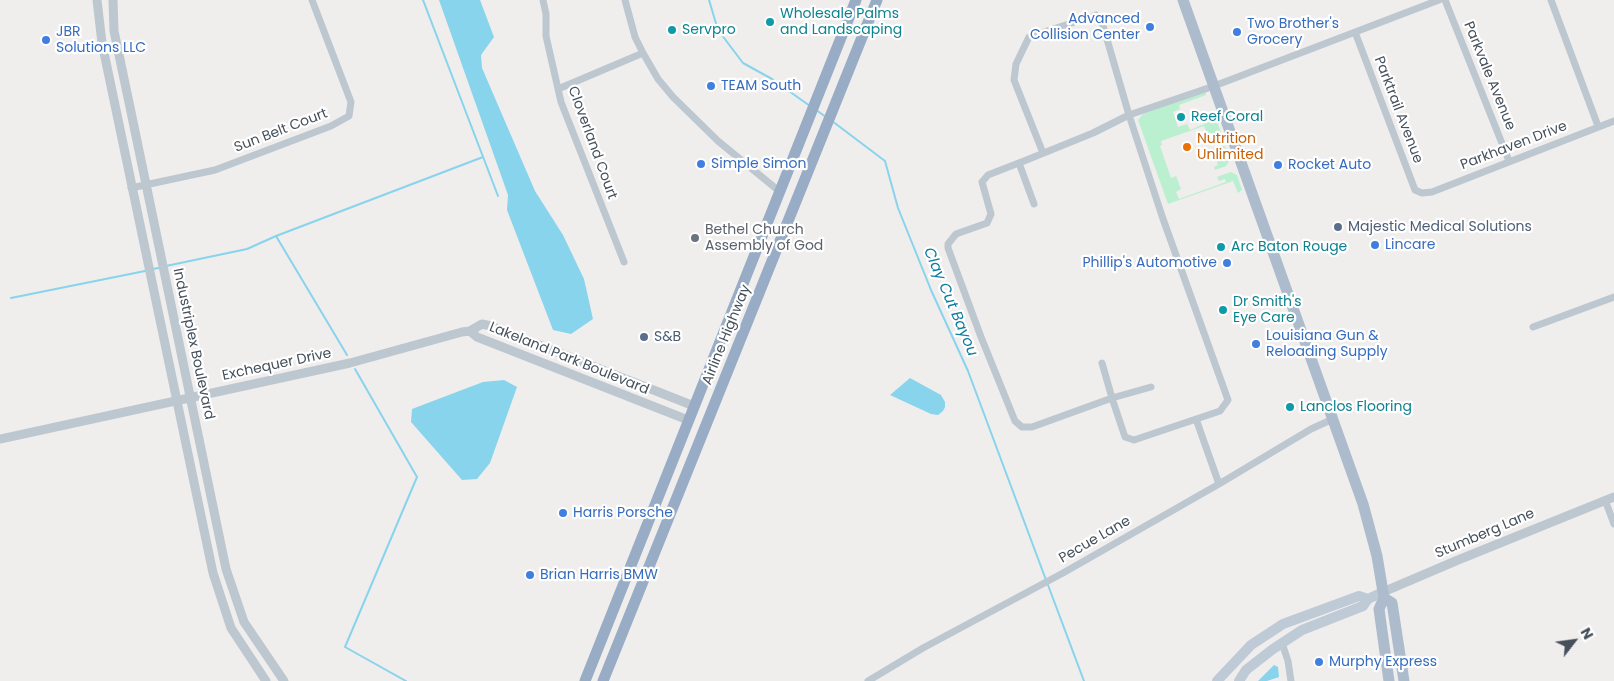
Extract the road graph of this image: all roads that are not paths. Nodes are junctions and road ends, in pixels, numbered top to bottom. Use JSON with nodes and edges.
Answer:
{"nodes":[{"id":1,"x":97,"y":0,"type":"edge"},
{"id":2,"x":112,"y":0,"type":"edge"},
{"id":3,"x":312,"y":0,"type":"edge"},
{"id":4,"x":542,"y":0,"type":"edge"},
{"id":5,"x":625,"y":0,"type":"edge"},
{"id":6,"x":856,"y":0,"type":"edge"},
{"id":7,"x":877,"y":0,"type":"edge"},
{"id":8,"x":1183,"y":0,"type":"edge"},
{"id":9,"x":1439,"y":0,"type":"edge"},
{"id":10,"x":1445,"y":0,"type":"edge"},
{"id":11,"x":1550,"y":0,"type":"edge"},
{"id":12,"x":1355,"y":32,"type":"junction"},
{"id":13,"x":643,"y":53,"type":"junction"},
{"id":14,"x":1214,"y":86,"type":"junction"},
{"id":15,"x":558,"y":89,"type":"junction"},
{"id":16,"x":1129,"y":115,"type":"junction"},
{"id":17,"x":1614,"y":121,"type":"edge"},
{"id":18,"x":1598,"y":126,"type":"junction"},
{"id":19,"x":1043,"y":153,"type":"junction"},
{"id":20,"x":1509,"y":161,"type":"junction"},
{"id":21,"x":1019,"y":163,"type":"junction"},
{"id":22,"x":145,"y":186,"type":"junction"},
{"id":23,"x":131,"y":188,"type":"junction"},
{"id":24,"x":779,"y":191,"type":"junction"},
{"id":25,"x":1422,"y":193,"type":"joint"},
{"id":26,"x":797,"y":199,"type":"junction"},
{"id":27,"x":1034,"y":204,"type":"dead end"},
{"id":28,"x":624,"y":262,"type":"dead end"},
{"id":29,"x":1614,"y":297,"type":"edge"},
{"id":30,"x":1533,"y":327,"type":"dead end"},
{"id":31,"x":502,"y":330,"type":"junction"},
{"id":32,"x":470,"y":331,"type":"junction"},
{"id":33,"x":496,"y":344,"type":"junction"},
{"id":34,"x":573,"y":358,"type":"junction"},
{"id":35,"x":1102,"y":363,"type":"dead end"},
{"id":36,"x":567,"y":371,"type":"junction"},
{"id":37,"x":624,"y":378,"type":"junction"},
{"id":38,"x":1151,"y":386,"type":"dead end"},
{"id":39,"x":655,"y":390,"type":"junction"},
{"id":40,"x":617,"y":392,"type":"junction"},
{"id":41,"x":190,"y":397,"type":"junction"},
{"id":42,"x":1112,"y":398,"type":"junction"},
{"id":43,"x":176,"y":400,"type":"junction"},
{"id":44,"x":649,"y":405,"type":"junction"},
{"id":45,"x":694,"y":406,"type":"junction"},
{"id":46,"x":711,"y":415,"type":"junction"},
{"id":47,"x":1196,"y":419,"type":"junction"},
{"id":48,"x":1333,"y":419,"type":"junction"},
{"id":49,"x":688,"y":420,"type":"junction"},
{"id":50,"x":705,"y":428,"type":"junction"},
{"id":51,"x":0,"y":439,"type":"edge"},
{"id":52,"x":1218,"y":484,"type":"junction"},
{"id":53,"x":660,"y":495,"type":"junction"},
{"id":54,"x":1614,"y":497,"type":"edge"},
{"id":55,"x":1605,"y":500,"type":"junction"},
{"id":56,"x":676,"y":503,"type":"junction"},
{"id":57,"x":1614,"y":524,"type":"edge"},
{"id":58,"x":1384,"y":595,"type":"junction"},
{"id":59,"x":1368,"y":599,"type":"junction"},
{"id":60,"x":1282,"y":643,"type":"junction"},
{"id":61,"x":1221,"y":679,"type":"edge"},
{"id":62,"x":266,"y":681,"type":"edge"},
{"id":63,"x":284,"y":681,"type":"edge"},
{"id":64,"x":585,"y":681,"type":"edge"},
{"id":65,"x":603,"y":681,"type":"edge"},
{"id":66,"x":868,"y":681,"type":"edge"},
{"id":67,"x":1239,"y":681,"type":"edge"},
{"id":68,"x":1291,"y":681,"type":"edge"},
{"id":69,"x":1390,"y":681,"type":"edge"},
{"id":70,"x":1404,"y":681,"type":"edge"}],
"edges":[{"from":1,"to":23,"type":"street","name":"Industriplex Boulevard"},
{"from":2,"to":22,"type":"street","name":"Industriplex Boulevard"},
{"from":3,"to":22,"type":"street","name":"Sun Belt Court"},
{"from":4,"to":15,"type":"street","name":"Cloverland Court"},
{"from":5,"to":13,"type":"street"},
{"from":6,"to":24,"type":"highway","name":"Airline Highway"},
{"from":7,"to":26,"type":"highway","name":"Airline Highway"},
{"from":8,"to":14,"type":"main road"},
{"from":9,"to":12,"type":"street"},
{"from":10,"to":20,"type":"street","name":"Parkvale Avenue"},
{"from":11,"to":18,"type":"street"},
{"from":12,"to":14,"type":"street"},
{"from":12,"to":25,"type":"street","name":"Parktrail Avenue"},
{"from":13,"to":15,"type":"street"},
{"from":13,"to":24,"type":"street"},
{"from":14,"to":16,"type":"street"},
{"from":14,"to":48,"type":"main road"},
{"from":15,"to":28,"type":"street","name":"Cloverland Court"},
{"from":16,"to":19,"type":"street"},
{"from":16,"to":19,"type":"street"},
{"from":16,"to":47,"type":"street"},
{"from":17,"to":18,"type":"street","name":"Parkhaven Drive"},
{"from":18,"to":20,"type":"street","name":"Parkhaven Drive"},
{"from":19,"to":21,"type":"street"},
{"from":20,"to":25,"type":"street","name":"Parkhaven Drive"},
{"from":21,"to":27,"type":"street"},
{"from":21,"to":42,"type":"street"},
{"from":22,"to":23,"type":"street","name":"Sun Belt Court"},
{"from":22,"to":41,"type":"street","name":"Industriplex Boulevard"},
{"from":23,"to":43,"type":"street","name":"Industriplex Boulevard"},
{"from":24,"to":26,"type":"highway"},
{"from":24,"to":45,"type":"highway","name":"Airline Highway"},
{"from":26,"to":46,"type":"highway","name":"Airline Highway"},
{"from":29,"to":30,"type":"street"},
{"from":31,"to":32,"type":"street","name":"Lakeland Park Boulevard"},
{"from":31,"to":33,"type":"street"},
{"from":31,"to":34,"type":"street","name":"Lakeland Park Boulevard"},
{"from":32,"to":33,"type":"street","name":"Lakeland Park Boulevard"},
{"from":32,"to":41,"type":"street","name":"Exchequer Drive"},
{"from":33,"to":36,"type":"street","name":"Lakeland Park Boulevard"},
{"from":34,"to":36,"type":"street"},
{"from":34,"to":37,"type":"street","name":"Lakeland Park Boulevard"},
{"from":35,"to":42,"type":"street"},
{"from":36,"to":40,"type":"street","name":"Lakeland Park Boulevard"},
{"from":37,"to":39,"type":"street","name":"Lakeland Park Boulevard"},
{"from":37,"to":40,"type":"street"},
{"from":38,"to":42,"type":"street"},
{"from":39,"to":44,"type":"street"},
{"from":39,"to":45,"type":"street","name":"Lakeland Park Boulevard"},
{"from":40,"to":44,"type":"street","name":"Lakeland Park Boulevard"},
{"from":41,"to":43,"type":"street","name":"Exchequer Drive"},
{"from":41,"to":63,"type":"street","name":"Industriplex Boulevard"},
{"from":42,"to":47,"type":"street"},
{"from":43,"to":51,"type":"street","name":"Exchequer Drive"},
{"from":43,"to":62,"type":"street","name":"Industriplex Boulevard"},
{"from":44,"to":49,"type":"street","name":"Lakeland Park Boulevard"},
{"from":45,"to":46,"type":"highway"},
{"from":45,"to":49,"type":"highway","name":"Airline Highway"},
{"from":46,"to":50,"type":"highway","name":"Airline Highway"},
{"from":47,"to":52,"type":"street"},
{"from":48,"to":52,"type":"street","name":"Pecue Lane"},
{"from":48,"to":58,"type":"main road"},
{"from":49,"to":50,"type":"highway"},
{"from":49,"to":53,"type":"highway","name":"Airline Highway"},
{"from":50,"to":56,"type":"highway","name":"Airline Highway"},
{"from":52,"to":66,"type":"street","name":"Pecue Lane"},
{"from":53,"to":56,"type":"highway"},
{"from":53,"to":64,"type":"highway","name":"Airline Highway"},
{"from":54,"to":55,"type":"street","name":"Stumberg Lane"},
{"from":55,"to":57,"type":"street"},
{"from":55,"to":58,"type":"street","name":"Stumberg Lane"},
{"from":56,"to":65,"type":"highway","name":"Airline Highway"},
{"from":58,"to":59,"type":"main road","name":"Stumberg Lane"},
{"from":58,"to":69,"type":"main road"},
{"from":58,"to":70,"type":"main road"},
{"from":59,"to":60,"type":"main road","name":"Stumberg Lane"},
{"from":59,"to":61,"type":"main road","name":"Stumberg Lane"},
{"from":60,"to":67,"type":"main road","name":"Stumberg Lane"},
{"from":60,"to":68,"type":"street"}]}
